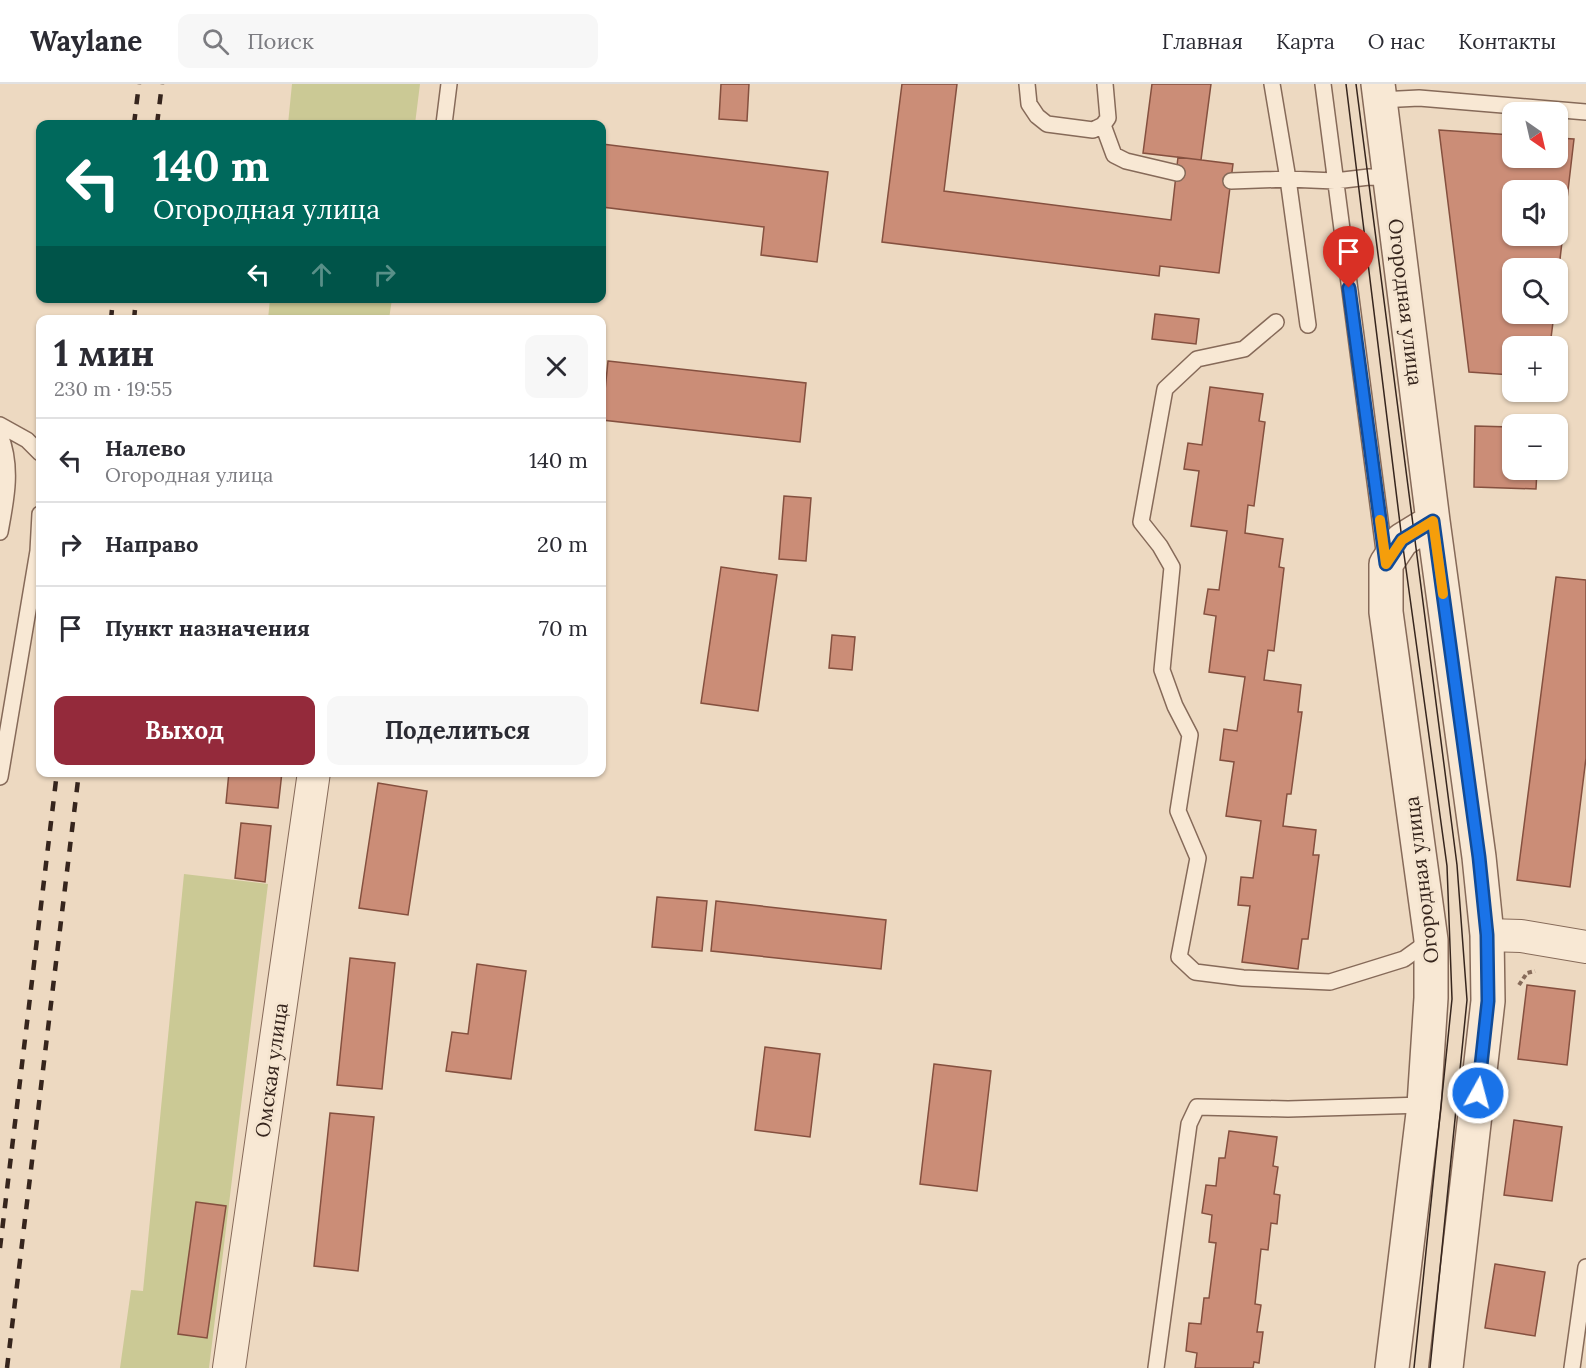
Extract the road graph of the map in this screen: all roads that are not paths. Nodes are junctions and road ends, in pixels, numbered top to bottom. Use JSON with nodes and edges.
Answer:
{"nodes":[{"id":1,"x":449,"y":84,"type":"edge"},
{"id":2,"x":1027,"y":84,"type":"edge"},
{"id":3,"x":1106,"y":84,"type":"edge"},
{"id":4,"x":1272,"y":84,"type":"edge"},
{"id":5,"x":1323,"y":84,"type":"edge"},
{"id":6,"x":1379,"y":92,"type":"edge"},
{"id":7,"x":1586,"y":112,"type":"edge"},
{"id":8,"x":444,"y":120,"type":"edge"},
{"id":9,"x":1102,"y":125,"type":"junction"},
{"id":10,"x":1177,"y":173,"type":"dead end"},
{"id":11,"x":1390,"y":178,"type":"junction"},
{"id":12,"x":1288,"y":179,"type":"junction"},
{"id":13,"x":1231,"y":181,"type":"dead end"},
{"id":14,"x":1335,"y":181,"type":"junction"},
{"id":15,"x":1276,"y":322,"type":"dead end"},
{"id":16,"x":1308,"y":326,"type":"dead end"},
{"id":17,"x":0,"y":425,"type":"edge"},
{"id":18,"x":0,"y":435,"type":"edge"},
{"id":19,"x":36,"y":449,"type":"edge"},
{"id":20,"x":1433,"y":521,"type":"junction"},
{"id":21,"x":0,"y":532,"type":"edge"},
{"id":22,"x":36,"y":563,"type":"edge"},
{"id":23,"x":1386,"y":564,"type":"junction"},
{"id":24,"x":0,"y":777,"type":"edge"},
{"id":25,"x":313,"y":777,"type":"edge"},
{"id":26,"x":1487,"y":935,"type":"junction"},
{"id":27,"x":1431,"y":939,"type":"junction"},
{"id":28,"x":1586,"y":947,"type":"edge"},
{"id":29,"x":1424,"y":1105,"type":"junction"},
{"id":30,"x":1586,"y":1267,"type":"edge"},
{"id":31,"x":229,"y":1368,"type":"edge"},
{"id":32,"x":1156,"y":1368,"type":"edge"},
{"id":33,"x":1392,"y":1368,"type":"edge"},
{"id":34,"x":1446,"y":1368,"type":"edge"},
{"id":35,"x":1572,"y":1368,"type":"edge"}],
"edges":[{"from":1,"to":8,"type":"lane"},
{"from":2,"to":9,"type":"lane"},
{"from":3,"to":9,"type":"lane"},
{"from":4,"to":12,"type":"lane"},
{"from":5,"to":14,"type":"lane"},
{"from":6,"to":7,"type":"lane"},
{"from":6,"to":11,"type":"street","name":"Огородная улица"},
{"from":9,"to":10,"type":"lane"},
{"from":11,"to":14,"type":"lane"},
{"from":11,"to":20,"type":"street","name":"Огородная улица"},
{"from":12,"to":13,"type":"lane"},
{"from":12,"to":14,"type":"lane"},
{"from":12,"to":16,"type":"lane"},
{"from":14,"to":23,"type":"lane"},
{"from":15,"to":27,"type":"lane"},
{"from":17,"to":19,"type":"lane"},
{"from":18,"to":21,"type":"lane"},
{"from":20,"to":23,"type":"street"},
{"from":20,"to":26,"type":"street","name":"Огородная улица"},
{"from":22,"to":24,"type":"lane"},
{"from":23,"to":27,"type":"street","name":"Огородная улица"},
{"from":25,"to":31,"type":"street","name":"Омская улица"},
{"from":26,"to":28,"type":"street"},
{"from":26,"to":34,"type":"street","name":"Огородная улица"},
{"from":27,"to":29,"type":"street","name":"Огородная улица"},
{"from":29,"to":32,"type":"lane"},
{"from":29,"to":33,"type":"street","name":"Огородная улица"},
{"from":30,"to":35,"type":"lane"}]}
